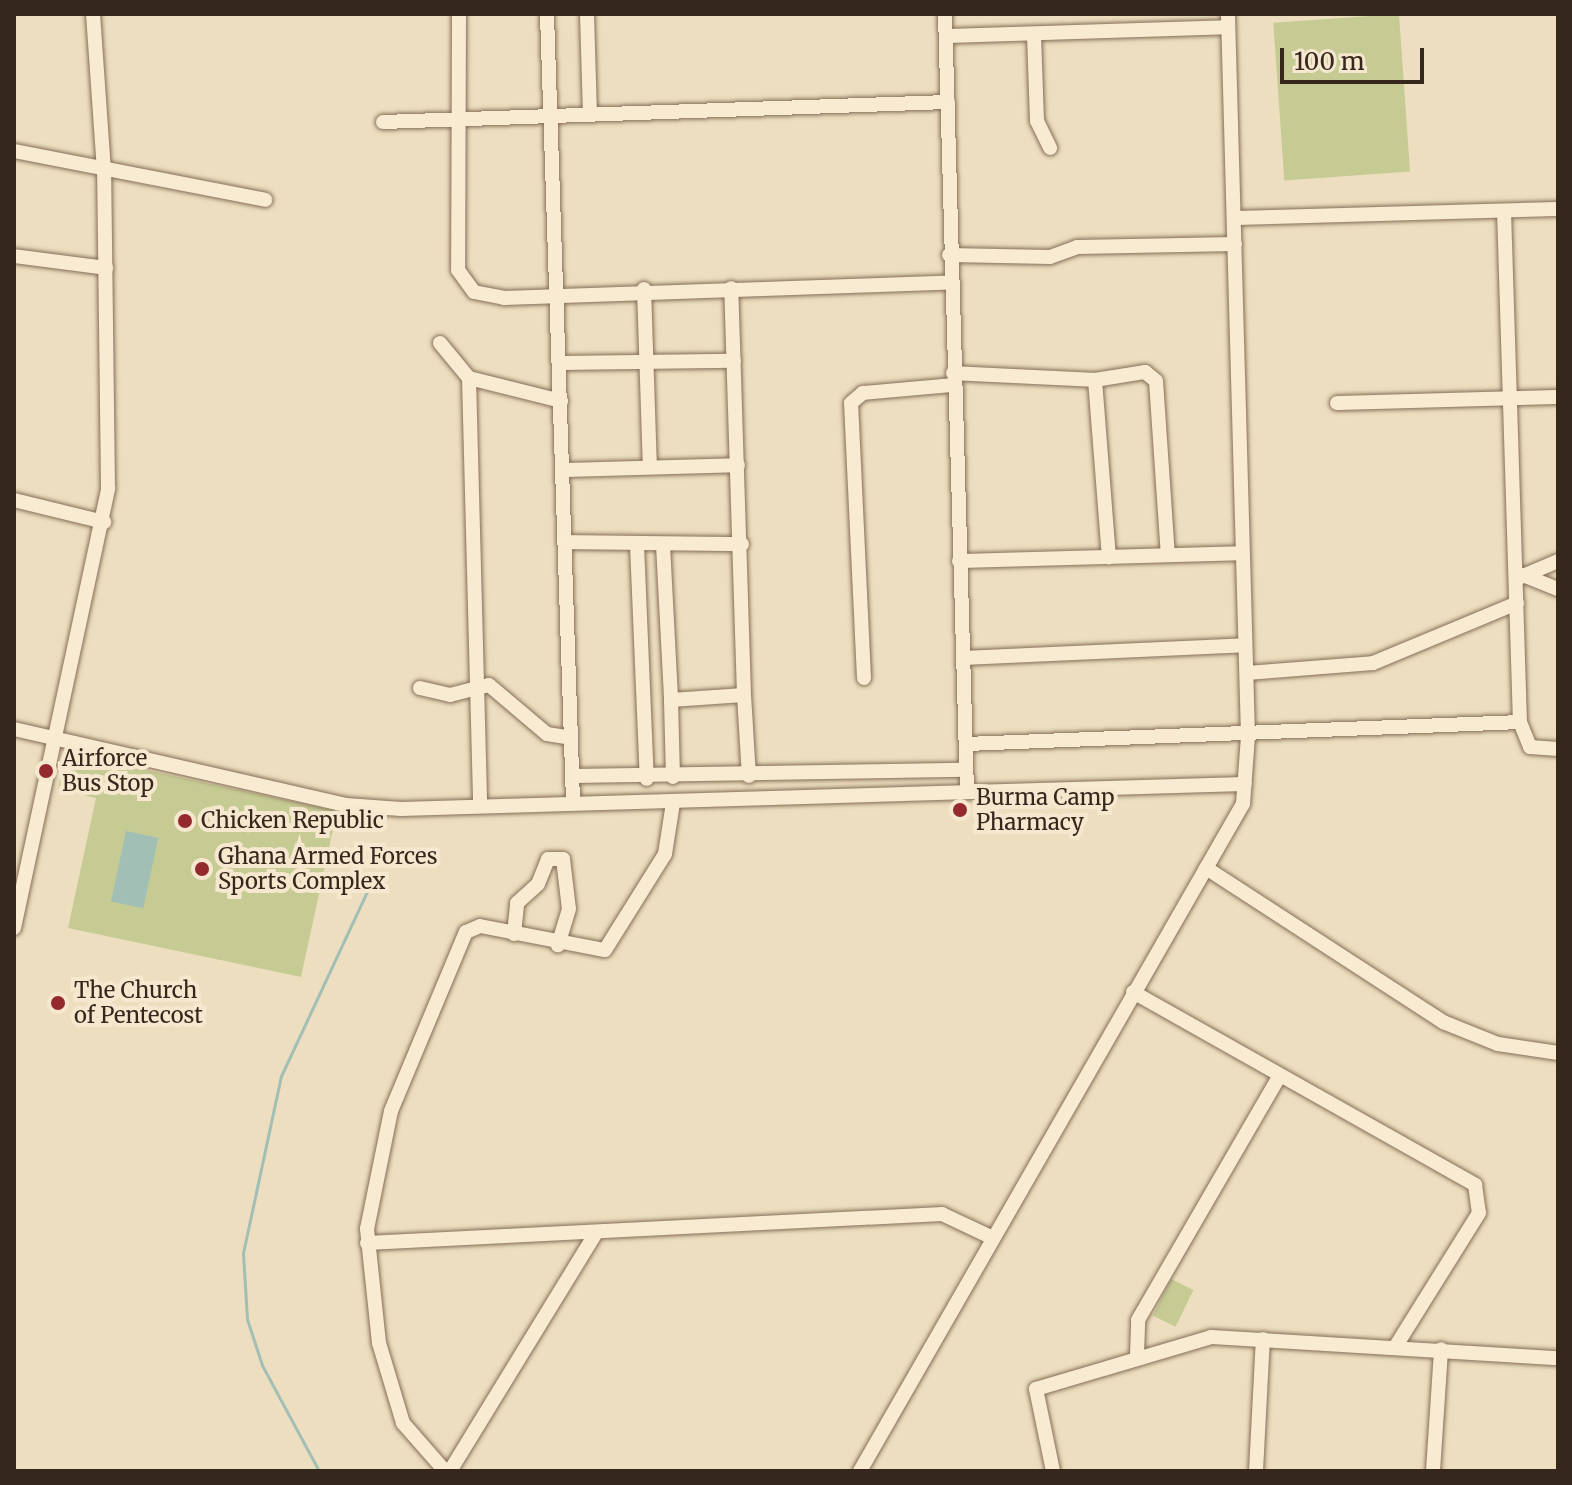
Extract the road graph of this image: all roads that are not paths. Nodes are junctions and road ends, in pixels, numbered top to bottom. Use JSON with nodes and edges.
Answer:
{"nodes":[{"id":1,"x":93,"y":14,"type":"edge"},
{"id":2,"x":459,"y":14,"type":"edge"},
{"id":3,"x":547,"y":14,"type":"edge"},
{"id":4,"x":587,"y":14,"type":"edge"},
{"id":5,"x":945,"y":14,"type":"edge"},
{"id":6,"x":1228,"y":20,"type":"edge"},
{"id":7,"x":1034,"y":35,"type":"junction"},
{"id":8,"x":947,"y":36,"type":"junction"},
{"id":9,"x":948,"y":102,"type":"junction"},
{"id":10,"x":590,"y":113,"type":"junction"},
{"id":11,"x":552,"y":115,"type":"junction"},
{"id":12,"x":461,"y":121,"type":"junction"},
{"id":13,"x":383,"y":122,"type":"dead end"},
{"id":14,"x":1050,"y":148,"type":"dead end"},
{"id":15,"x":14,"y":151,"type":"edge"},
{"id":16,"x":104,"y":171,"type":"junction"},
{"id":17,"x":265,"y":200,"type":"dead end"},
{"id":18,"x":1558,"y":209,"type":"edge"},
{"id":19,"x":1504,"y":211,"type":"junction"},
{"id":20,"x":1235,"y":218,"type":"junction"},
{"id":21,"x":1235,"y":244,"type":"junction"},
{"id":22,"x":949,"y":255,"type":"junction"},
{"id":23,"x":14,"y":256,"type":"edge"},
{"id":24,"x":106,"y":268,"type":"junction"},
{"id":25,"x":951,"y":282,"type":"junction"},
{"id":26,"x":731,"y":288,"type":"junction"},
{"id":27,"x":644,"y":289,"type":"junction"},
{"id":28,"x":558,"y":296,"type":"junction"},
{"id":29,"x":440,"y":343,"type":"dead end"},
{"id":30,"x":734,"y":361,"type":"junction"},
{"id":31,"x":646,"y":362,"type":"junction"},
{"id":32,"x":560,"y":363,"type":"junction"},
{"id":33,"x":469,"y":378,"type":"junction"},
{"id":34,"x":953,"y":379,"type":"junction"},
{"id":35,"x":1095,"y":380,"type":"junction"},
{"id":36,"x":1558,"y":397,"type":"edge"},
{"id":37,"x":1509,"y":398,"type":"junction"},
{"id":38,"x":561,"y":401,"type":"junction"},
{"id":39,"x":1337,"y":403,"type":"dead end"},
{"id":40,"x":738,"y":465,"type":"junction"},
{"id":41,"x":650,"y":467,"type":"junction"},
{"id":42,"x":564,"y":470,"type":"junction"},
{"id":43,"x":14,"y":500,"type":"edge"},
{"id":44,"x":104,"y":522,"type":"junction"},
{"id":45,"x":567,"y":542,"type":"junction"},
{"id":46,"x":742,"y":544,"type":"junction"},
{"id":47,"x":637,"y":545,"type":"junction"},
{"id":48,"x":663,"y":545,"type":"junction"},
{"id":49,"x":1242,"y":553,"type":"junction"},
{"id":50,"x":1168,"y":555,"type":"junction"},
{"id":51,"x":1109,"y":557,"type":"junction"},
{"id":52,"x":959,"y":561,"type":"junction"},
{"id":53,"x":1558,"y":561,"type":"edge"},
{"id":54,"x":1520,"y":577,"type":"junction"},
{"id":55,"x":1558,"y":589,"type":"edge"},
{"id":56,"x":1517,"y":603,"type":"junction"},
{"id":57,"x":1245,"y":645,"type":"junction"},
{"id":58,"x":963,"y":658,"type":"junction"},
{"id":59,"x":1247,"y":673,"type":"junction"},
{"id":60,"x":864,"y":678,"type":"dead end"},
{"id":61,"x":478,"y":687,"type":"junction"},
{"id":62,"x":420,"y":688,"type":"dead end"},
{"id":63,"x":744,"y":695,"type":"junction"},
{"id":64,"x":671,"y":700,"type":"junction"},
{"id":65,"x":1520,"y":722,"type":"junction"},
{"id":66,"x":14,"y":729,"type":"edge"},
{"id":67,"x":1248,"y":736,"type":"junction"},
{"id":68,"x":571,"y":738,"type":"junction"},
{"id":69,"x":56,"y":740,"type":"junction"},
{"id":70,"x":966,"y":744,"type":"junction"},
{"id":71,"x":1558,"y":749,"type":"edge"},
{"id":72,"x":966,"y":770,"type":"junction"},
{"id":73,"x":573,"y":776,"type":"junction"},
{"id":74,"x":749,"y":776,"type":"junction"},
{"id":75,"x":673,"y":777,"type":"junction"},
{"id":76,"x":647,"y":779,"type":"junction"},
{"id":77,"x":1245,"y":784,"type":"junction"},
{"id":78,"x":967,"y":791,"type":"junction"},
{"id":79,"x":573,"y":802,"type":"junction"},
{"id":80,"x":673,"y":803,"type":"junction"},
{"id":81,"x":480,"y":806,"type":"junction"},
{"id":82,"x":1206,"y":868,"type":"junction"},
{"id":83,"x":14,"y":928,"type":"edge"},
{"id":84,"x":514,"y":934,"type":"junction"},
{"id":85,"x":558,"y":945,"type":"junction"},
{"id":86,"x":1133,"y":992,"type":"junction"},
{"id":87,"x":1558,"y":1053,"type":"edge"},
{"id":88,"x":1280,"y":1075,"type":"junction"},
{"id":89,"x":595,"y":1234,"type":"junction"},
{"id":90,"x":993,"y":1238,"type":"junction"},
{"id":91,"x":367,"y":1243,"type":"junction"},
{"id":92,"x":1263,"y":1339,"type":"junction"},
{"id":93,"x":1396,"y":1346,"type":"junction"},
{"id":94,"x":1441,"y":1349,"type":"junction"},
{"id":95,"x":1137,"y":1355,"type":"junction"},
{"id":96,"x":1558,"y":1358,"type":"edge"},
{"id":97,"x":447,"y":1471,"type":"edge"},
{"id":98,"x":860,"y":1471,"type":"edge"},
{"id":99,"x":1053,"y":1471,"type":"edge"},
{"id":100,"x":1256,"y":1471,"type":"edge"},
{"id":101,"x":1433,"y":1471,"type":"edge"}],
"edges":[{"from":1,"to":16,"type":"street"},
{"from":2,"to":12,"type":"street"},
{"from":3,"to":11,"type":"street"},
{"from":4,"to":10,"type":"street"},
{"from":5,"to":8,"type":"street"},
{"from":6,"to":7,"type":"street"},
{"from":6,"to":20,"type":"street"},
{"from":7,"to":8,"type":"street"},
{"from":7,"to":14,"type":"street"},
{"from":8,"to":9,"type":"street"},
{"from":9,"to":10,"type":"street"},
{"from":9,"to":22,"type":"street"},
{"from":10,"to":11,"type":"street"},
{"from":11,"to":12,"type":"street"},
{"from":11,"to":28,"type":"street"},
{"from":12,"to":13,"type":"street"},
{"from":12,"to":28,"type":"street"},
{"from":15,"to":16,"type":"street"},
{"from":16,"to":17,"type":"street"},
{"from":16,"to":24,"type":"street"},
{"from":18,"to":19,"type":"street"},
{"from":19,"to":20,"type":"street"},
{"from":19,"to":37,"type":"street"},
{"from":20,"to":21,"type":"street"},
{"from":21,"to":22,"type":"street"},
{"from":21,"to":49,"type":"street"},
{"from":22,"to":25,"type":"street"},
{"from":23,"to":24,"type":"street"},
{"from":24,"to":44,"type":"street"},
{"from":25,"to":26,"type":"street"},
{"from":25,"to":34,"type":"street"},
{"from":26,"to":27,"type":"street"},
{"from":26,"to":30,"type":"street"},
{"from":27,"to":28,"type":"street"},
{"from":27,"to":31,"type":"street"},
{"from":28,"to":32,"type":"street"},
{"from":29,"to":33,"type":"street"},
{"from":30,"to":31,"type":"street"},
{"from":30,"to":40,"type":"street"},
{"from":31,"to":32,"type":"street"},
{"from":31,"to":41,"type":"street"},
{"from":32,"to":38,"type":"street"},
{"from":33,"to":38,"type":"street"},
{"from":33,"to":61,"type":"street"},
{"from":34,"to":35,"type":"street"},
{"from":34,"to":52,"type":"street"},
{"from":34,"to":60,"type":"street"},
{"from":35,"to":50,"type":"street"},
{"from":35,"to":51,"type":"street"},
{"from":36,"to":37,"type":"street"},
{"from":37,"to":39,"type":"street"},
{"from":37,"to":54,"type":"street"},
{"from":38,"to":42,"type":"street"},
{"from":40,"to":41,"type":"street"},
{"from":40,"to":46,"type":"street"},
{"from":41,"to":42,"type":"street"},
{"from":42,"to":45,"type":"street"},
{"from":43,"to":44,"type":"street"},
{"from":44,"to":69,"type":"street"},
{"from":45,"to":47,"type":"street"},
{"from":45,"to":68,"type":"street"},
{"from":46,"to":48,"type":"street"},
{"from":46,"to":63,"type":"street"},
{"from":47,"to":48,"type":"street"},
{"from":47,"to":76,"type":"street"},
{"from":48,"to":64,"type":"street"},
{"from":49,"to":50,"type":"street"},
{"from":49,"to":57,"type":"street"},
{"from":50,"to":51,"type":"street"},
{"from":51,"to":52,"type":"street"},
{"from":52,"to":58,"type":"street"},
{"from":53,"to":54,"type":"street"},
{"from":54,"to":55,"type":"street"},
{"from":54,"to":56,"type":"street"},
{"from":56,"to":59,"type":"street"},
{"from":56,"to":65,"type":"street"},
{"from":57,"to":58,"type":"street"},
{"from":57,"to":59,"type":"street"},
{"from":58,"to":70,"type":"street"},
{"from":59,"to":67,"type":"street"},
{"from":61,"to":62,"type":"street"},
{"from":61,"to":68,"type":"street"},
{"from":61,"to":81,"type":"street"},
{"from":63,"to":64,"type":"street"},
{"from":63,"to":74,"type":"street"},
{"from":64,"to":75,"type":"street"},
{"from":65,"to":67,"type":"street"},
{"from":65,"to":71,"type":"street"},
{"from":66,"to":69,"type":"street"},
{"from":67,"to":70,"type":"street"},
{"from":67,"to":77,"type":"street"},
{"from":68,"to":73,"type":"street"},
{"from":69,"to":81,"type":"street"},
{"from":69,"to":83,"type":"street"},
{"from":70,"to":72,"type":"street"},
{"from":72,"to":74,"type":"street"},
{"from":72,"to":78,"type":"street"},
{"from":73,"to":76,"type":"street"},
{"from":73,"to":79,"type":"street"},
{"from":74,"to":75,"type":"street"},
{"from":75,"to":76,"type":"street"},
{"from":77,"to":78,"type":"street"},
{"from":77,"to":82,"type":"street"},
{"from":78,"to":80,"type":"street"},
{"from":79,"to":80,"type":"street"},
{"from":79,"to":81,"type":"street"},
{"from":80,"to":85,"type":"street"},
{"from":82,"to":86,"type":"street"},
{"from":82,"to":87,"type":"street"},
{"from":84,"to":85,"type":"street"},
{"from":84,"to":85,"type":"street"},
{"from":84,"to":91,"type":"street"},
{"from":86,"to":88,"type":"street"},
{"from":86,"to":90,"type":"street"},
{"from":88,"to":93,"type":"street"},
{"from":88,"to":95,"type":"street"},
{"from":89,"to":90,"type":"street"},
{"from":89,"to":91,"type":"street"},
{"from":89,"to":97,"type":"street"},
{"from":90,"to":98,"type":"street"},
{"from":91,"to":97,"type":"street"},
{"from":92,"to":93,"type":"street"},
{"from":92,"to":95,"type":"street"},
{"from":92,"to":100,"type":"street"},
{"from":93,"to":94,"type":"street"},
{"from":94,"to":96,"type":"street"},
{"from":94,"to":101,"type":"street"},
{"from":95,"to":99,"type":"street"}]}
